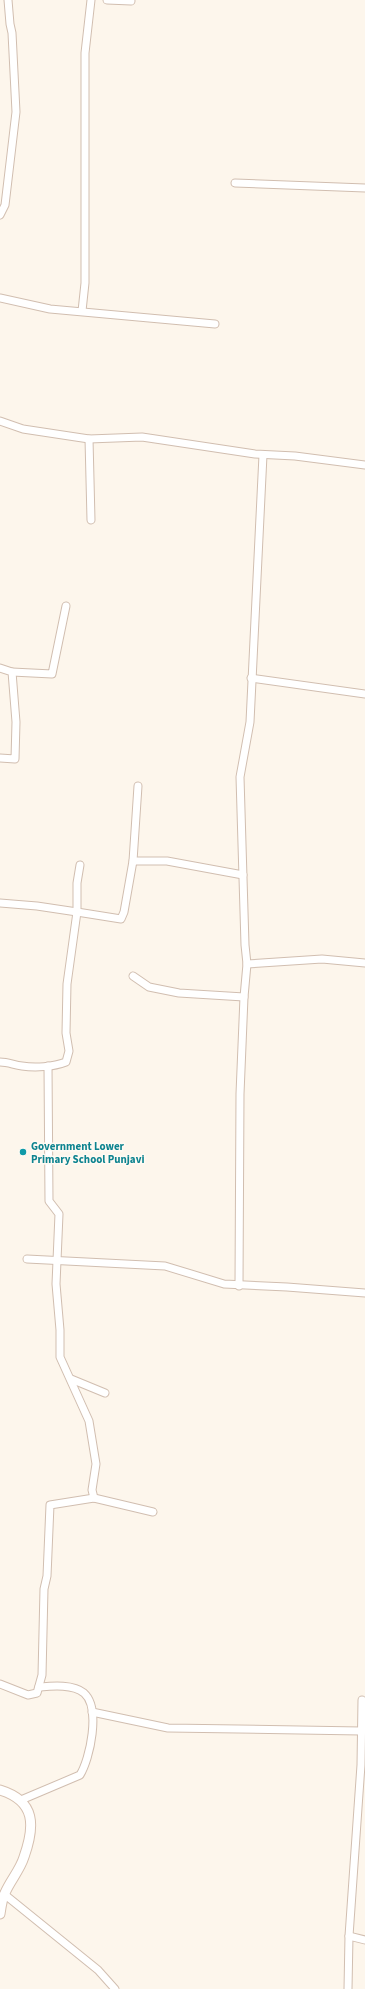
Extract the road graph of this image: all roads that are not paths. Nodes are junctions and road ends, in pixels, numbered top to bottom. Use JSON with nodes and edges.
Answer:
{"nodes":[{"id":1,"x":8,"y":0,"type":"edge"},
{"id":2,"x":91,"y":0,"type":"edge"},
{"id":3,"x":107,"y":0,"type":"edge"},
{"id":4,"x":131,"y":1,"type":"dead end"},
{"id":5,"x":236,"y":183,"type":"dead end"},
{"id":6,"x":365,"y":188,"type":"edge"},
{"id":7,"x":0,"y":215,"type":"edge"},
{"id":8,"x":0,"y":298,"type":"edge"},
{"id":9,"x":82,"y":312,"type":"junction"},
{"id":10,"x":215,"y":324,"type":"dead end"},
{"id":11,"x":0,"y":421,"type":"edge"},
{"id":12,"x":89,"y":439,"type":"junction"},
{"id":13,"x":263,"y":455,"type":"junction"},
{"id":14,"x":365,"y":465,"type":"edge"},
{"id":15,"x":91,"y":520,"type":"dead end"},
{"id":16,"x":66,"y":606,"type":"dead end"},
{"id":17,"x":0,"y":668,"type":"edge"},
{"id":18,"x":12,"y":672,"type":"junction"},
{"id":19,"x":251,"y":678,"type":"junction"},
{"id":20,"x":365,"y":694,"type":"edge"},
{"id":21,"x":0,"y":758,"type":"edge"},
{"id":22,"x":138,"y":786,"type":"dead end"},
{"id":23,"x":132,"y":861,"type":"junction"},
{"id":24,"x":80,"y":865,"type":"dead end"},
{"id":25,"x":243,"y":875,"type":"junction"},
{"id":26,"x":0,"y":903,"type":"edge"},
{"id":27,"x":77,"y":912,"type":"junction"},
{"id":28,"x":365,"y":963,"type":"edge"},
{"id":29,"x":247,"y":964,"type":"junction"},
{"id":30,"x":133,"y":976,"type":"dead end"},
{"id":31,"x":244,"y":998,"type":"junction"},
{"id":32,"x":0,"y":1062,"type":"edge"},
{"id":33,"x":48,"y":1066,"type":"junction"},
{"id":34,"x":27,"y":1259,"type":"dead end"},
{"id":35,"x":58,"y":1261,"type":"junction"},
{"id":36,"x":239,"y":1286,"type":"junction"},
{"id":37,"x":365,"y":1293,"type":"edge"},
{"id":38,"x":71,"y":1380,"type":"junction"},
{"id":39,"x":105,"y":1393,"type":"dead end"},
{"id":40,"x":94,"y":1498,"type":"junction"},
{"id":41,"x":153,"y":1512,"type":"dead end"},
{"id":42,"x":0,"y":1684,"type":"edge"},
{"id":43,"x":39,"y":1687,"type":"junction"},
{"id":44,"x":362,"y":1700,"type":"dead end"},
{"id":45,"x":92,"y":1712,"type":"junction"},
{"id":46,"x":360,"y":1731,"type":"junction"},
{"id":47,"x":0,"y":1790,"type":"edge"},
{"id":48,"x":21,"y":1800,"type":"junction"},
{"id":49,"x":4,"y":1894,"type":"junction"},
{"id":50,"x":0,"y":1914,"type":"edge"},
{"id":51,"x":349,"y":1936,"type":"junction"},
{"id":52,"x":365,"y":1940,"type":"edge"},
{"id":53,"x":115,"y":1989,"type":"edge"},
{"id":54,"x":348,"y":1989,"type":"edge"}],
"edges":[{"from":1,"to":7,"type":"street"},
{"from":2,"to":9,"type":"street"},
{"from":3,"to":4,"type":"street"},
{"from":5,"to":6,"type":"street"},
{"from":8,"to":9,"type":"street"},
{"from":9,"to":10,"type":"street"},
{"from":11,"to":12,"type":"street"},
{"from":12,"to":13,"type":"street"},
{"from":12,"to":15,"type":"street"},
{"from":13,"to":14,"type":"street"},
{"from":13,"to":19,"type":"street"},
{"from":16,"to":18,"type":"street"},
{"from":17,"to":18,"type":"street"},
{"from":18,"to":21,"type":"street"},
{"from":19,"to":20,"type":"street"},
{"from":19,"to":25,"type":"street"},
{"from":22,"to":23,"type":"street"},
{"from":23,"to":25,"type":"street"},
{"from":23,"to":27,"type":"street"},
{"from":24,"to":27,"type":"street"},
{"from":25,"to":29,"type":"street"},
{"from":26,"to":27,"type":"street"},
{"from":27,"to":33,"type":"street"},
{"from":28,"to":29,"type":"street"},
{"from":29,"to":31,"type":"street"},
{"from":30,"to":31,"type":"street"},
{"from":31,"to":36,"type":"street"},
{"from":32,"to":33,"type":"street"},
{"from":33,"to":35,"type":"street"},
{"from":34,"to":35,"type":"street"},
{"from":35,"to":36,"type":"street"},
{"from":35,"to":38,"type":"street"},
{"from":36,"to":37,"type":"street"},
{"from":38,"to":39,"type":"street"},
{"from":38,"to":40,"type":"street"},
{"from":40,"to":41,"type":"street"},
{"from":40,"to":43,"type":"street"},
{"from":42,"to":43,"type":"street"},
{"from":43,"to":45,"type":"street"},
{"from":44,"to":46,"type":"street"},
{"from":45,"to":46,"type":"street"},
{"from":45,"to":48,"type":"street"},
{"from":46,"to":51,"type":"street"},
{"from":47,"to":48,"type":"main road"},
{"from":48,"to":49,"type":"main road"},
{"from":49,"to":50,"type":"main road"},
{"from":49,"to":53,"type":"street"},
{"from":51,"to":52,"type":"street"},
{"from":51,"to":54,"type":"street"}]}
